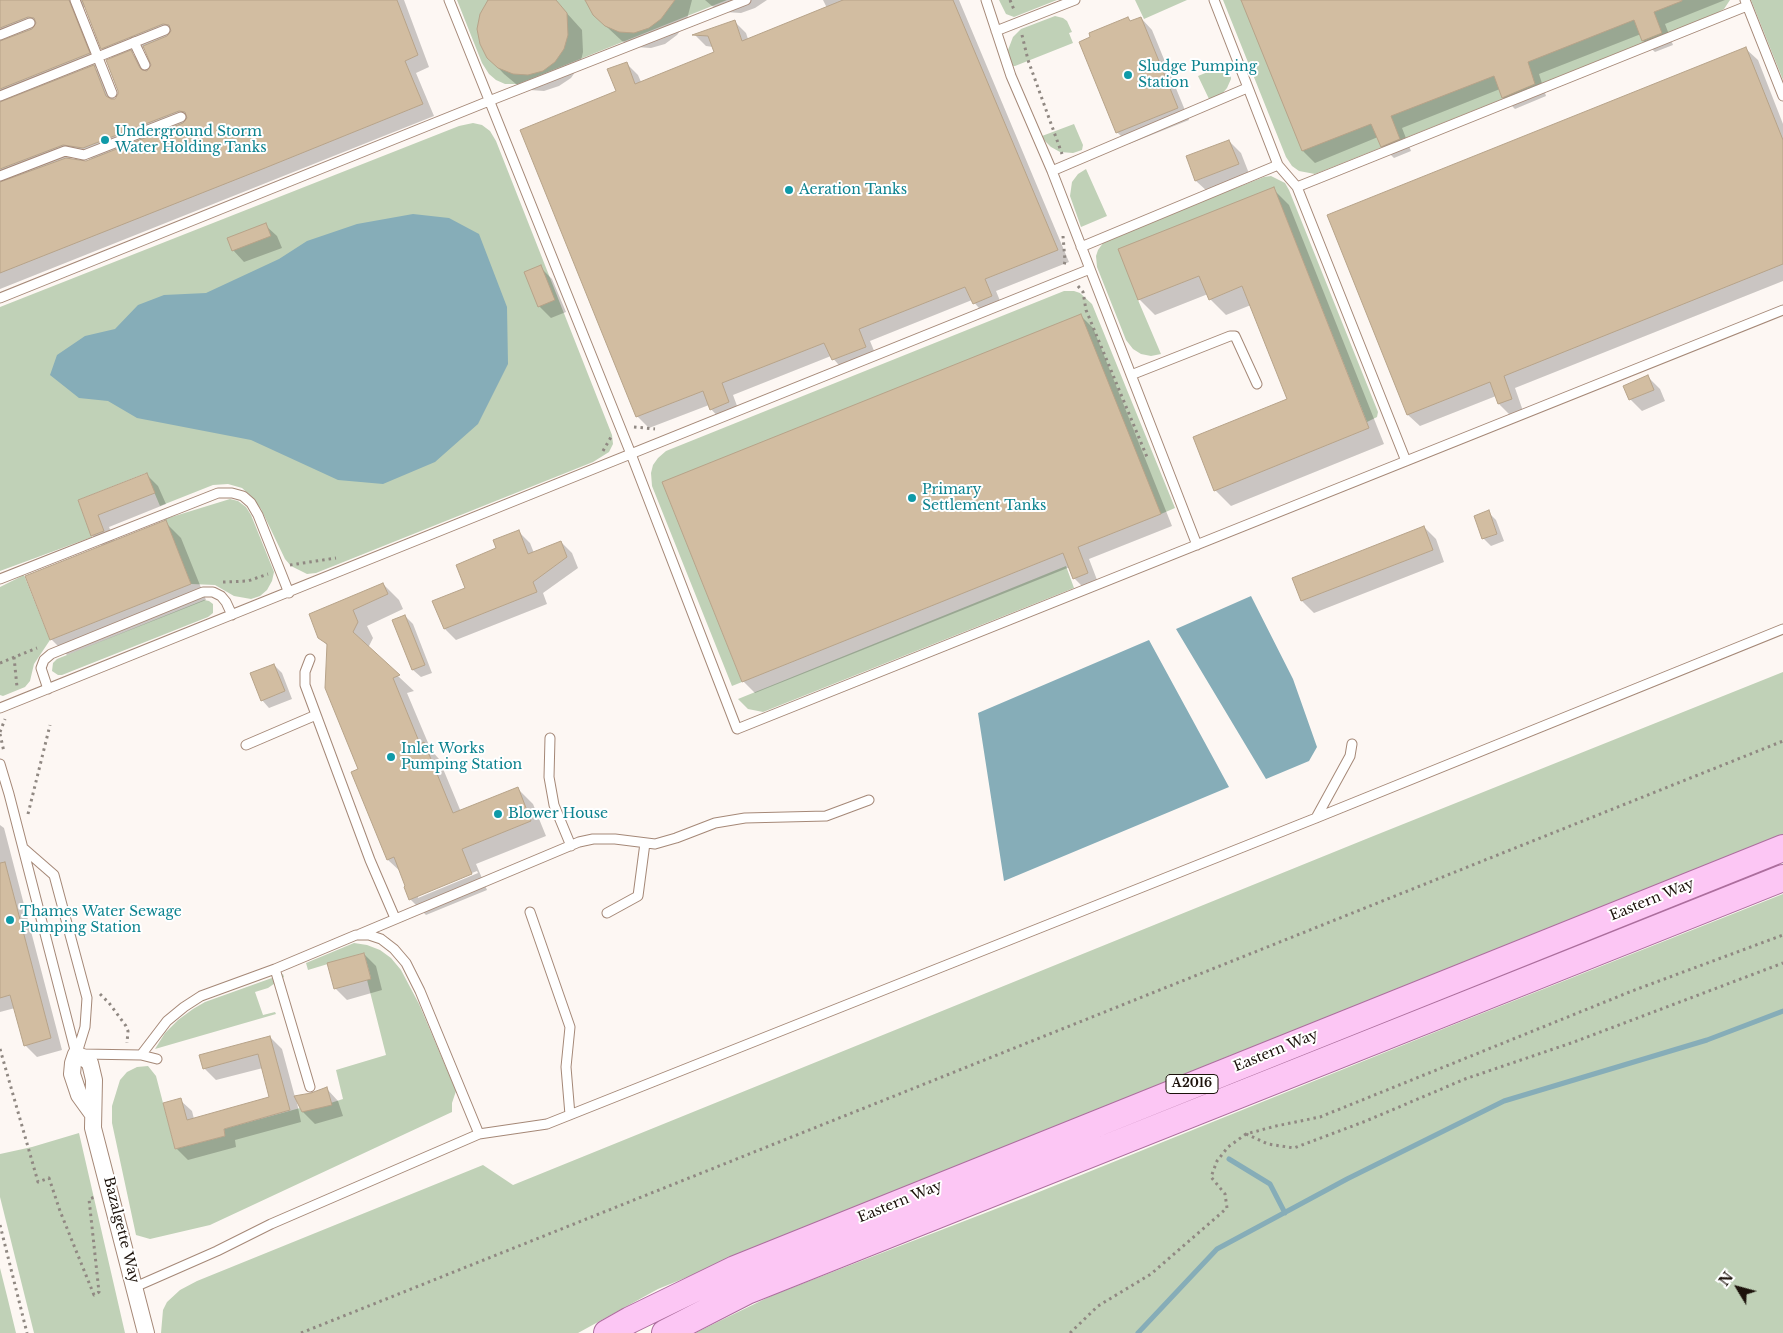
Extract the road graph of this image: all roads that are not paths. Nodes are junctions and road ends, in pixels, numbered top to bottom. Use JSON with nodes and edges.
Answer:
{"nodes":[{"id":1,"x":75,"y":0,"type":"edge"},
{"id":2,"x":448,"y":0,"type":"edge"},
{"id":3,"x":746,"y":0,"type":"edge"},
{"id":4,"x":986,"y":0,"type":"edge"},
{"id":5,"x":1075,"y":0,"type":"edge"},
{"id":6,"x":1214,"y":0,"type":"edge"},
{"id":7,"x":1746,"y":3,"type":"edge"},
{"id":8,"x":30,"y":23,"type":"dead end"},
{"id":9,"x":165,"y":30,"type":"dead end"},
{"id":10,"x":996,"y":32,"type":"junction"},
{"id":11,"x":0,"y":35,"type":"edge"},
{"id":12,"x":134,"y":42,"type":"junction"},
{"id":13,"x":98,"y":57,"type":"junction"},
{"id":14,"x":144,"y":65,"type":"dead end"},
{"id":15,"x":1248,"y":88,"type":"junction"},
{"id":16,"x":112,"y":93,"type":"dead end"},
{"id":17,"x":0,"y":96,"type":"edge"},
{"id":18,"x":1783,"y":96,"type":"edge"},
{"id":19,"x":489,"y":101,"type":"junction"},
{"id":20,"x":181,"y":116,"type":"dead end"},
{"id":21,"x":1278,"y":165,"type":"junction"},
{"id":22,"x":1052,"y":172,"type":"junction"},
{"id":23,"x":0,"y":176,"type":"edge"},
{"id":24,"x":1298,"y":187,"type":"junction"},
{"id":25,"x":1081,"y":247,"type":"junction"},
{"id":26,"x":1090,"y":269,"type":"junction"},
{"id":27,"x":0,"y":298,"type":"edge"},
{"id":28,"x":1783,"y":310,"type":"edge"},
{"id":29,"x":1131,"y":375,"type":"junction"},
{"id":30,"x":1257,"y":384,"type":"dead end"},
{"id":31,"x":631,"y":454,"type":"junction"},
{"id":32,"x":1406,"y":461,"type":"junction"},
{"id":33,"x":1197,"y":545,"type":"junction"},
{"id":34,"x":0,"y":579,"type":"edge"},
{"id":35,"x":288,"y":593,"type":"junction"},
{"id":36,"x":232,"y":615,"type":"junction"},
{"id":37,"x":1783,"y":629,"type":"edge"},
{"id":38,"x":310,"y":658,"type":"dead end"},
{"id":39,"x":48,"y":690,"type":"junction"},
{"id":40,"x":0,"y":708,"type":"edge"},
{"id":41,"x":316,"y":715,"type":"junction"},
{"id":42,"x":550,"y":738,"type":"dead end"},
{"id":43,"x":1352,"y":744,"type":"dead end"},
{"id":44,"x":246,"y":745,"type":"dead end"},
{"id":45,"x":0,"y":764,"type":"edge"},
{"id":46,"x":9,"y":794,"type":"junction"},
{"id":47,"x":0,"y":798,"type":"edge"},
{"id":48,"x":869,"y":800,"type":"dead end"},
{"id":49,"x":1316,"y":818,"type":"junction"},
{"id":50,"x":645,"y":843,"type":"junction"},
{"id":51,"x":571,"y":846,"type":"junction"},
{"id":52,"x":23,"y":848,"type":"junction"},
{"id":53,"x":1783,"y":848,"type":"edge"},
{"id":54,"x":1783,"y":878,"type":"edge"},
{"id":55,"x":530,"y":912,"type":"dead end"},
{"id":56,"x":607,"y":913,"type":"dead end"},
{"id":57,"x":395,"y":918,"type":"junction"},
{"id":58,"x":356,"y":935,"type":"junction"},
{"id":59,"x":275,"y":969,"type":"junction"},
{"id":60,"x":76,"y":1054,"type":"junction"},
{"id":61,"x":141,"y":1056,"type":"junction"},
{"id":62,"x":157,"y":1059,"type":"dead end"},
{"id":63,"x":310,"y":1087,"type":"dead end"},
{"id":64,"x":570,"y":1115,"type":"junction"},
{"id":65,"x":479,"y":1134,"type":"junction"},
{"id":66,"x":875,"y":1226,"type":"junction"},
{"id":67,"x":135,"y":1287,"type":"junction"},
{"id":68,"x":146,"y":1333,"type":"edge"},
{"id":69,"x":607,"y":1333,"type":"edge"},
{"id":70,"x":665,"y":1333,"type":"edge"}],
"edges":[{"from":1,"to":13,"type":"lane"},
{"from":2,"to":19,"type":"lane"},
{"from":3,"to":19,"type":"lane"},
{"from":4,"to":10,"type":"lane"},
{"from":5,"to":10,"type":"lane"},
{"from":6,"to":15,"type":"lane"},
{"from":7,"to":18,"type":"lane"},
{"from":7,"to":24,"type":"lane"},
{"from":8,"to":11,"type":"lane"},
{"from":9,"to":12,"type":"lane"},
{"from":10,"to":22,"type":"lane"},
{"from":12,"to":13,"type":"lane"},
{"from":12,"to":14,"type":"lane"},
{"from":13,"to":16,"type":"lane"},
{"from":13,"to":17,"type":"lane"},
{"from":15,"to":21,"type":"lane"},
{"from":15,"to":22,"type":"lane"},
{"from":19,"to":27,"type":"lane"},
{"from":19,"to":31,"type":"lane"},
{"from":20,"to":23,"type":"lane"},
{"from":21,"to":24,"type":"lane"},
{"from":21,"to":25,"type":"lane"},
{"from":22,"to":25,"type":"lane"},
{"from":24,"to":32,"type":"lane"},
{"from":25,"to":26,"type":"lane"},
{"from":26,"to":29,"type":"lane"},
{"from":26,"to":31,"type":"lane"},
{"from":28,"to":32,"type":"lane"},
{"from":29,"to":30,"type":"lane"},
{"from":29,"to":33,"type":"lane"},
{"from":31,"to":33,"type":"lane"},
{"from":31,"to":35,"type":"lane"},
{"from":32,"to":33,"type":"lane"},
{"from":34,"to":35,"type":"lane"},
{"from":35,"to":36,"type":"lane"},
{"from":36,"to":39,"type":"lane"},
{"from":36,"to":39,"type":"lane"},
{"from":37,"to":49,"type":"lane"},
{"from":38,"to":41,"type":"lane"},
{"from":39,"to":40,"type":"lane"},
{"from":41,"to":44,"type":"lane"},
{"from":41,"to":57,"type":"lane"},
{"from":42,"to":51,"type":"lane"},
{"from":43,"to":49,"type":"lane"},
{"from":45,"to":46,"type":"lane"},
{"from":46,"to":47,"type":"lane"},
{"from":46,"to":52,"type":"lane"},
{"from":48,"to":50,"type":"lane"},
{"from":49,"to":64,"type":"lane"},
{"from":50,"to":51,"type":"lane"},
{"from":50,"to":56,"type":"lane"},
{"from":51,"to":57,"type":"lane"},
{"from":52,"to":60,"type":"lane"},
{"from":52,"to":60,"type":"lane"},
{"from":53,"to":66,"type":"main road","name":"Eastern Way","number":"A2016"},
{"from":54,"to":66,"type":"main road","name":"Eastern Way","number":"A2016"},
{"from":55,"to":64,"type":"lane"},
{"from":57,"to":58,"type":"lane"},
{"from":58,"to":59,"type":"lane"},
{"from":58,"to":65,"type":"lane"},
{"from":59,"to":61,"type":"lane"},
{"from":59,"to":63,"type":"lane"},
{"from":60,"to":61,"type":"lane"},
{"from":60,"to":67,"type":"street","name":"Bazalgette Way"},
{"from":61,"to":62,"type":"lane"},
{"from":64,"to":65,"type":"lane"},
{"from":65,"to":67,"type":"lane"},
{"from":66,"to":69,"type":"main road","name":"Eastern Way","number":"A2016"},
{"from":66,"to":70,"type":"main road","name":"Eastern Way","number":"A2016"},
{"from":67,"to":68,"type":"street","name":"Bazalgette Way"}]}
